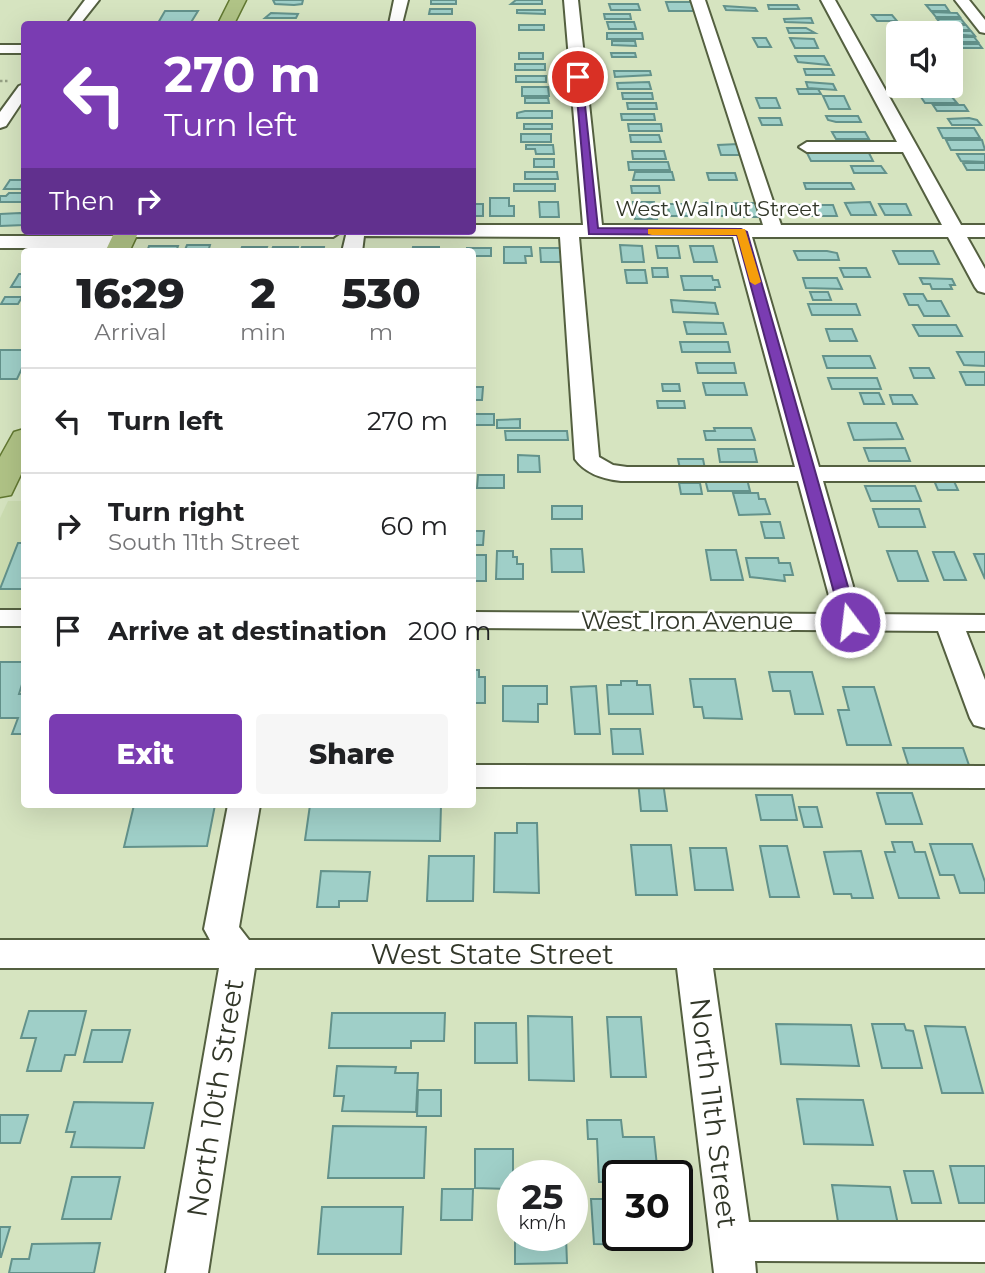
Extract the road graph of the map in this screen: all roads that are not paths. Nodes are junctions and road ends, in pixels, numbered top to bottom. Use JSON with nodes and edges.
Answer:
{"nodes":[{"id":1,"x":92,"y":0,"type":"edge"},
{"id":2,"x":238,"y":0,"type":"edge"},
{"id":3,"x":401,"y":0,"type":"edge"},
{"id":4,"x":571,"y":0,"type":"edge"},
{"id":5,"x":698,"y":0,"type":"edge"},
{"id":6,"x":828,"y":0,"type":"edge"},
{"id":7,"x":962,"y":0,"type":"edge"},
{"id":8,"x":75,"y":21,"type":"edge"},
{"id":9,"x":228,"y":21,"type":"edge"},
{"id":10,"x":397,"y":21,"type":"edge"},
{"id":11,"x":985,"y":29,"type":"edge"},
{"id":12,"x":0,"y":49,"type":"edge"},
{"id":13,"x":21,"y":49,"type":"edge"},
{"id":14,"x":21,"y":93,"type":"edge"},
{"id":15,"x":0,"y":123,"type":"edge"},
{"id":16,"x":807,"y":147,"type":"dead end"},
{"id":17,"x":908,"y":147,"type":"junction"},
{"id":18,"x":476,"y":231,"type":"edge"},
{"id":19,"x":569,"y":231,"type":"junction"},
{"id":20,"x":593,"y":231,"type":"junction"},
{"id":21,"x":955,"y":231,"type":"junction"},
{"id":22,"x":985,"y":231,"type":"edge"},
{"id":23,"x":741,"y":232,"type":"junction"},
{"id":24,"x":774,"y":232,"type":"junction"},
{"id":25,"x":228,"y":235,"type":"edge"},
{"id":26,"x":123,"y":239,"type":"edge"},
{"id":27,"x":0,"y":242,"type":"edge"},
{"id":28,"x":985,"y":286,"type":"edge"},
{"id":29,"x":15,"y":446,"type":"edge"},
{"id":30,"x":809,"y":474,"type":"junction"},
{"id":31,"x":985,"y":474,"type":"edge"},
{"id":32,"x":0,"y":488,"type":"edge"},
{"id":33,"x":0,"y":618,"type":"edge"},
{"id":34,"x":21,"y":618,"type":"edge"},
{"id":35,"x":476,"y":620,"type":"edge"},
{"id":36,"x":850,"y":622,"type":"junction"},
{"id":37,"x":949,"y":623,"type":"junction"},
{"id":38,"x":985,"y":623,"type":"edge"},
{"id":39,"x":985,"y":718,"type":"edge"},
{"id":40,"x":476,"y":776,"type":"edge"},
{"id":41,"x":985,"y":777,"type":"edge"},
{"id":42,"x":243,"y":808,"type":"edge"},
{"id":43,"x":693,"y":953,"type":"junction"},
{"id":44,"x":0,"y":954,"type":"edge"},
{"id":45,"x":239,"y":954,"type":"junction"},
{"id":46,"x":985,"y":954,"type":"edge"},
{"id":47,"x":985,"y":1242,"type":"edge"},
{"id":48,"x":733,"y":1257,"type":"edge"},
{"id":49,"x":187,"y":1273,"type":"edge"}],
"edges":[{"from":1,"to":8,"type":"street"},
{"from":2,"to":9,"type":"main road"},
{"from":3,"to":10,"type":"street"},
{"from":4,"to":20,"type":"street"},
{"from":5,"to":24,"type":"street"},
{"from":6,"to":17,"type":"street"},
{"from":7,"to":11,"type":"street"},
{"from":12,"to":13,"type":"street"},
{"from":14,"to":15,"type":"street"},
{"from":16,"to":17,"type":"street"},
{"from":17,"to":21,"type":"street"},
{"from":18,"to":19,"type":"street","name":"West Walnut Street"},
{"from":19,"to":20,"type":"street","name":"West Walnut Street"},
{"from":19,"to":30,"type":"street"},
{"from":20,"to":23,"type":"street","name":"West Walnut Street"},
{"from":21,"to":22,"type":"street","name":"West Walnut Street"},
{"from":21,"to":24,"type":"street","name":"West Walnut Street"},
{"from":21,"to":28,"type":"street"},
{"from":23,"to":24,"type":"street","name":"West Walnut Street"},
{"from":23,"to":30,"type":"street"},
{"from":25,"to":26,"type":"street"},
{"from":26,"to":27,"type":"street"},
{"from":29,"to":32,"type":"main road"},
{"from":30,"to":31,"type":"street"},
{"from":30,"to":36,"type":"street"},
{"from":33,"to":34,"type":"street"},
{"from":35,"to":36,"type":"street","name":"West Iron Avenue"},
{"from":36,"to":37,"type":"street","name":"West Iron Avenue"},
{"from":37,"to":38,"type":"street","name":"West Iron Avenue"},
{"from":37,"to":39,"type":"street"},
{"from":40,"to":41,"type":"street"},
{"from":42,"to":45,"type":"street","name":"North 10th Street"},
{"from":43,"to":45,"type":"street","name":"West State Street"},
{"from":43,"to":46,"type":"street","name":"West State Street"},
{"from":43,"to":48,"type":"street","name":"North 11th Street"},
{"from":44,"to":45,"type":"street","name":"West State Street"},
{"from":45,"to":49,"type":"street","name":"North 10th Street"},
{"from":47,"to":48,"type":"street"}]}
